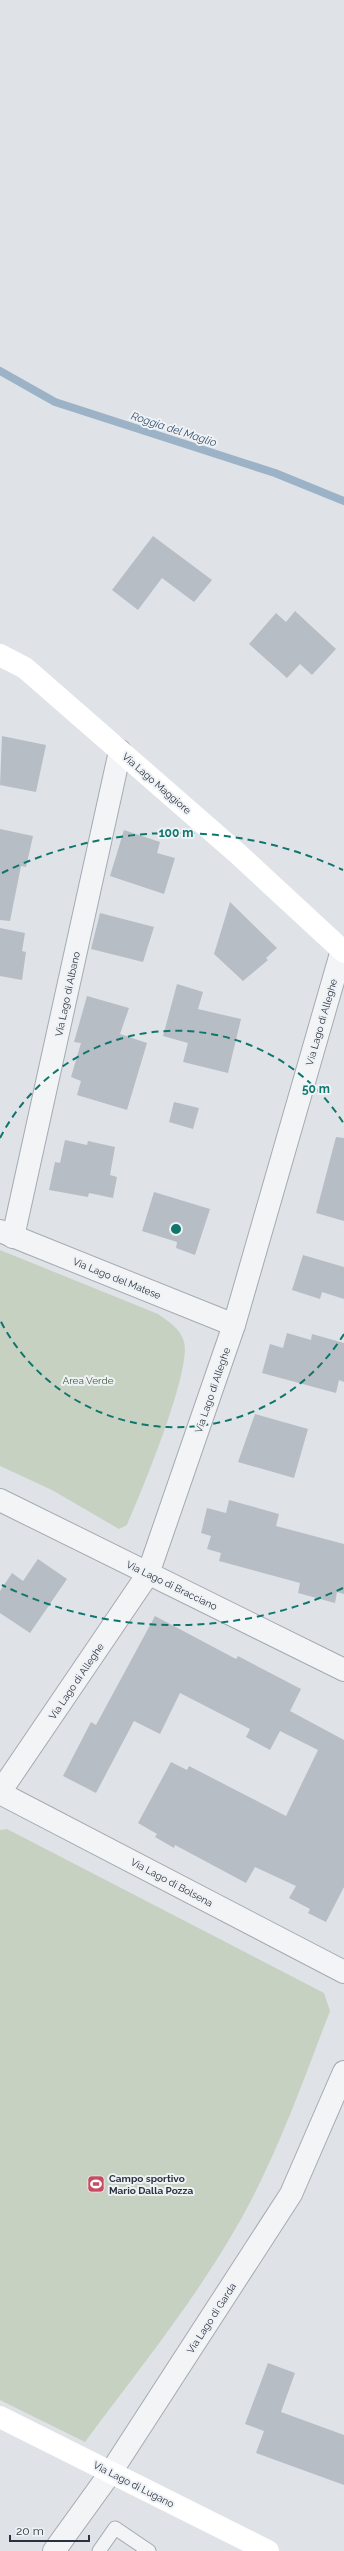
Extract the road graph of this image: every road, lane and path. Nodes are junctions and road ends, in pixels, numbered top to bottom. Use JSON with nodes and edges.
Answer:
{"nodes":[{"id":1,"x":0,"y":655,"type":"edge"},
{"id":2,"x":120,"y":751,"type":"junction"},
{"id":3,"x":343,"y":951,"type":"edge"},
{"id":4,"x":7,"y":1234,"type":"edge"},
{"id":5,"x":234,"y":1325,"type":"junction"},
{"id":6,"x":0,"y":1500,"type":"edge"},
{"id":7,"x":148,"y":1574,"type":"junction"},
{"id":8,"x":344,"y":1670,"type":"edge"},
{"id":9,"x":0,"y":1792,"type":"edge"},
{"id":10,"x":344,"y":1972,"type":"edge"},
{"id":11,"x":344,"y":2072,"type":"edge"},
{"id":12,"x":0,"y":2416,"type":"edge"},
{"id":13,"x":111,"y":2472,"type":"junction"},
{"id":14,"x":54,"y":2551,"type":"edge"},
{"id":15,"x":99,"y":2551,"type":"edge"},
{"id":16,"x":149,"y":2551,"type":"edge"},
{"id":17,"x":268,"y":2551,"type":"edge"}],
"edges":[{"from":1,"to":2,"type":"street","name":"Via Lago Maggiore"},
{"from":2,"to":3,"type":"street","name":"Via Lago Maggiore"},
{"from":2,"to":4,"type":"street","name":"Via Lago di Albano"},
{"from":3,"to":5,"type":"street","name":"Via Lago di Alleghe"},
{"from":4,"to":5,"type":"street","name":"Via Lago del Matese"},
{"from":5,"to":7,"type":"street","name":"Via Lago di Alleghe"},
{"from":6,"to":7,"type":"street","name":"Via Lago di Bracciano"},
{"from":7,"to":8,"type":"street","name":"Via Lago di Bracciano"},
{"from":7,"to":9,"type":"street","name":"Via Lago di Alleghe"},
{"from":9,"to":10,"type":"street","name":"Via Lago di Bolsena"},
{"from":11,"to":13,"type":"street","name":"Via Lago di Garda"},
{"from":12,"to":13,"type":"street","name":"Via Lago di Lugano"},
{"from":13,"to":14,"type":"street","name":"Via Lago di Garda"},
{"from":13,"to":17,"type":"street","name":"Via Lago di Lugano"},
{"from":15,"to":16,"type":"lane"}]}
